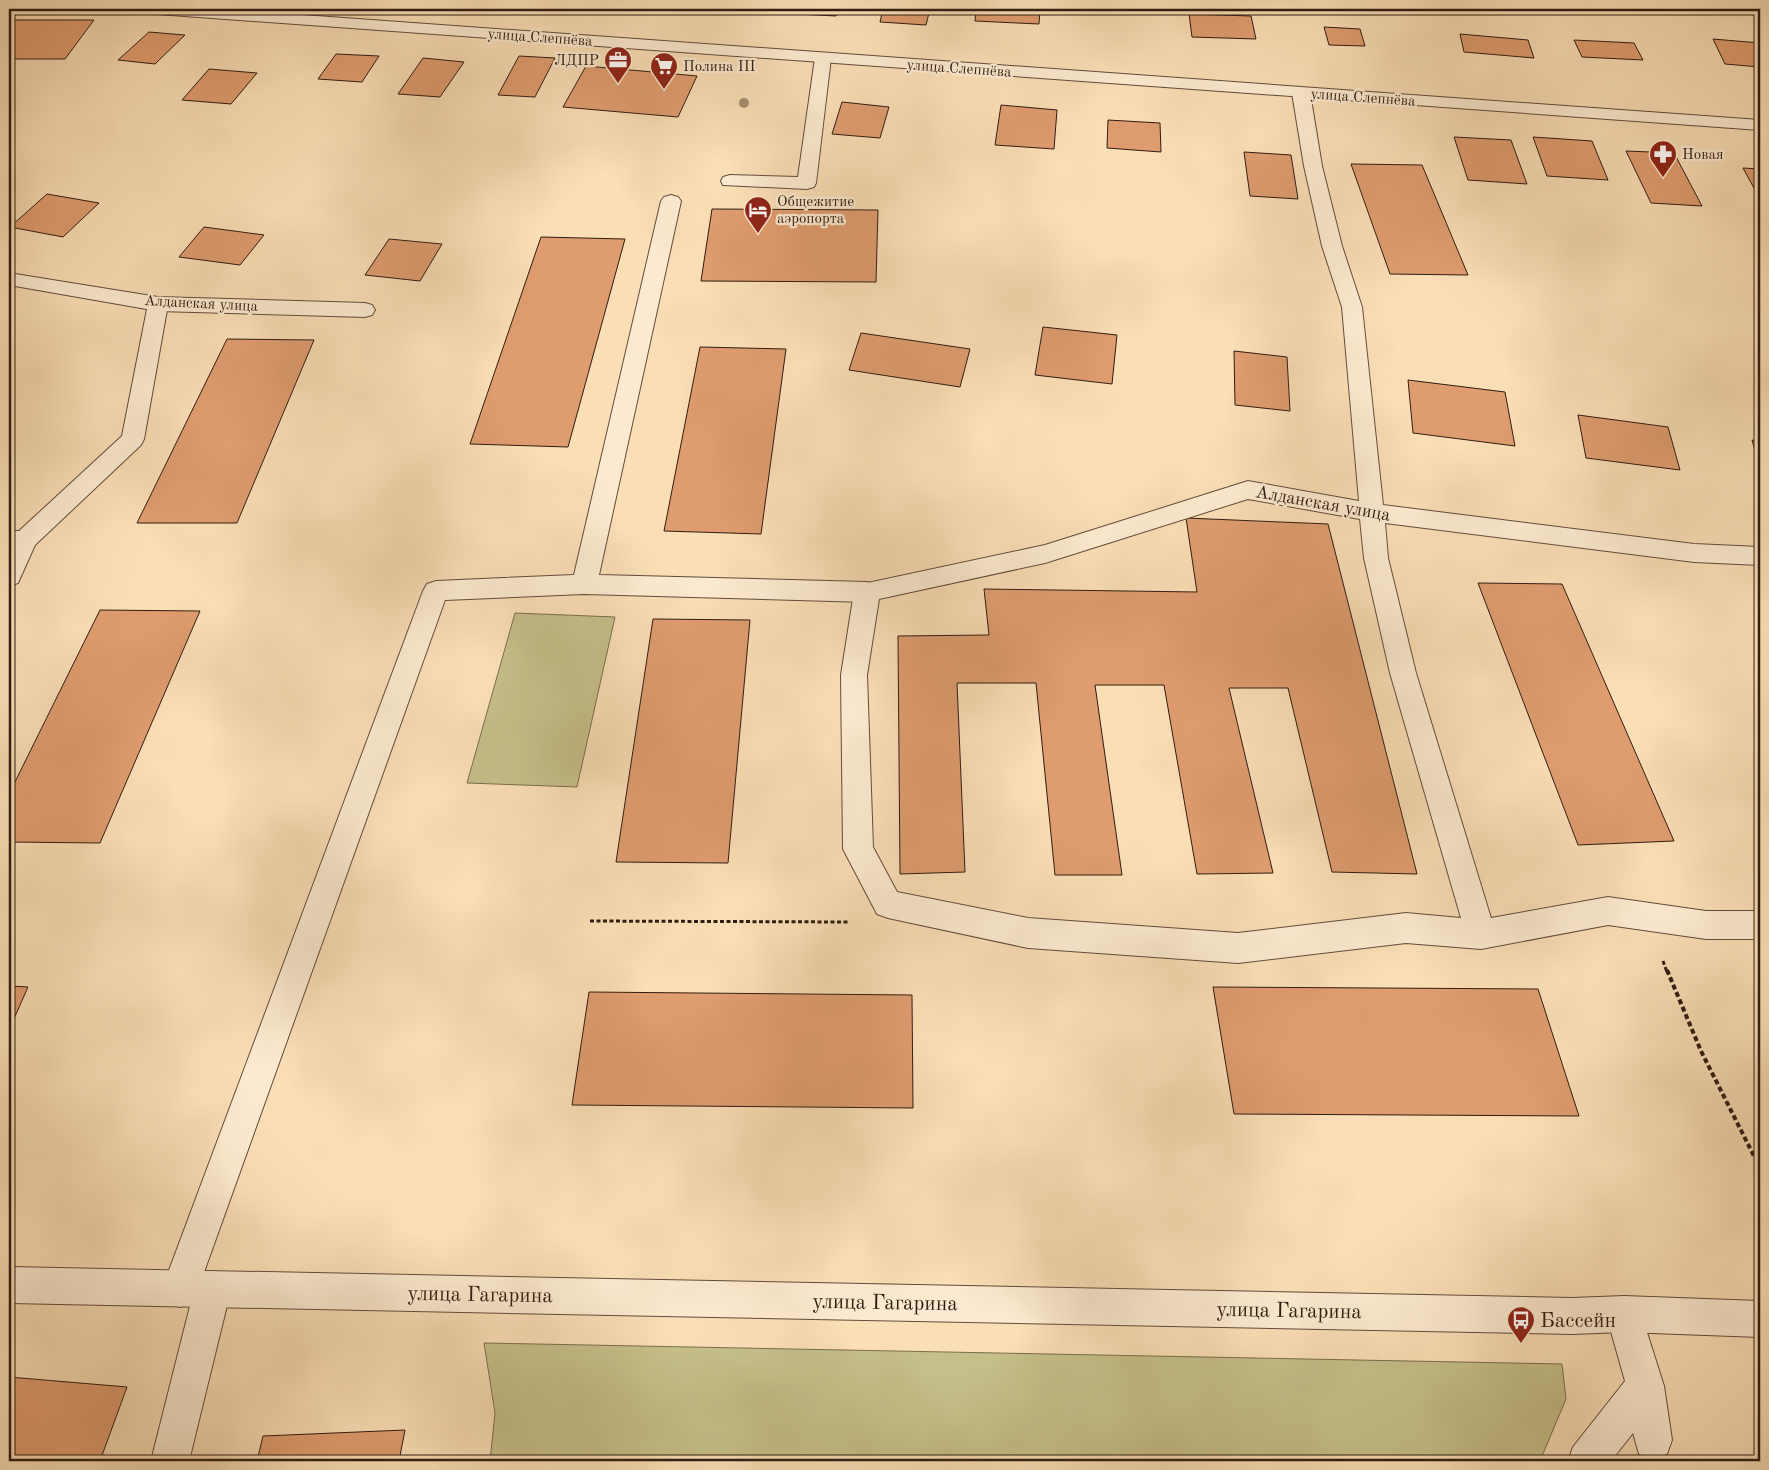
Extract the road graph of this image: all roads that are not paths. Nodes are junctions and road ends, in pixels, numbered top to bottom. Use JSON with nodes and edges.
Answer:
{"nodes":[{"id":1,"x":158,"y":9,"type":"edge"},
{"id":2,"x":822,"y":58,"type":"junction"},
{"id":3,"x":1301,"y":93,"type":"junction"},
{"id":4,"x":1760,"y":125,"type":"edge"},
{"id":5,"x":730,"y":181,"type":"dead end"},
{"id":6,"x":671,"y":201,"type":"dead end"},
{"id":7,"x":9,"y":279,"type":"edge"},
{"id":8,"x":158,"y":304,"type":"junction"},
{"id":9,"x":365,"y":310,"type":"dead end"},
{"id":10,"x":1371,"y":512,"type":"junction"},
{"id":11,"x":17,"y":540,"type":"edge"},
{"id":12,"x":1760,"y":556,"type":"edge"},
{"id":13,"x":9,"y":576,"type":"edge"},
{"id":14,"x":584,"y":584,"type":"junction"},
{"id":15,"x":867,"y":592,"type":"junction"},
{"id":16,"x":1760,"y":925,"type":"edge"},
{"id":17,"x":1481,"y":934,"type":"junction"},
{"id":18,"x":9,"y":1285,"type":"edge"},
{"id":19,"x":196,"y":1289,"type":"junction"},
{"id":20,"x":1624,"y":1314,"type":"junction"},
{"id":21,"x":1760,"y":1319,"type":"edge"},
{"id":22,"x":1646,"y":1386,"type":"junction"},
{"id":23,"x":1653,"y":1440,"type":"dead end"},
{"id":24,"x":170,"y":1461,"type":"edge"},
{"id":25,"x":1587,"y":1461,"type":"edge"}],
"edges":[{"from":1,"to":2,"type":"street","name":"улица Слепнёва"},
{"from":2,"to":3,"type":"street","name":"улица Слепнёва"},
{"from":2,"to":5,"type":"street"},
{"from":3,"to":4,"type":"street","name":"улица Слепнёва"},
{"from":3,"to":10,"type":"street"},
{"from":6,"to":14,"type":"street"},
{"from":7,"to":8,"type":"street","name":"Алданская улица"},
{"from":8,"to":9,"type":"street","name":"Алданская улица"},
{"from":8,"to":11,"type":"street"},
{"from":10,"to":12,"type":"street","name":"Алданская улица"},
{"from":10,"to":15,"type":"street","name":"Алданская улица"},
{"from":10,"to":17,"type":"street"},
{"from":11,"to":13,"type":"street"},
{"from":14,"to":15,"type":"street","name":"Алданская улица"},
{"from":14,"to":19,"type":"street","name":"Алданская улица"},
{"from":15,"to":17,"type":"street"},
{"from":16,"to":17,"type":"street"},
{"from":18,"to":19,"type":"street","name":"улица Гагарина"},
{"from":19,"to":20,"type":"street","name":"улица Гагарина"},
{"from":19,"to":24,"type":"street"},
{"from":20,"to":21,"type":"street","name":"улица Гагарина"},
{"from":20,"to":22,"type":"street"},
{"from":22,"to":23,"type":"street"},
{"from":22,"to":25,"type":"street"}]}
